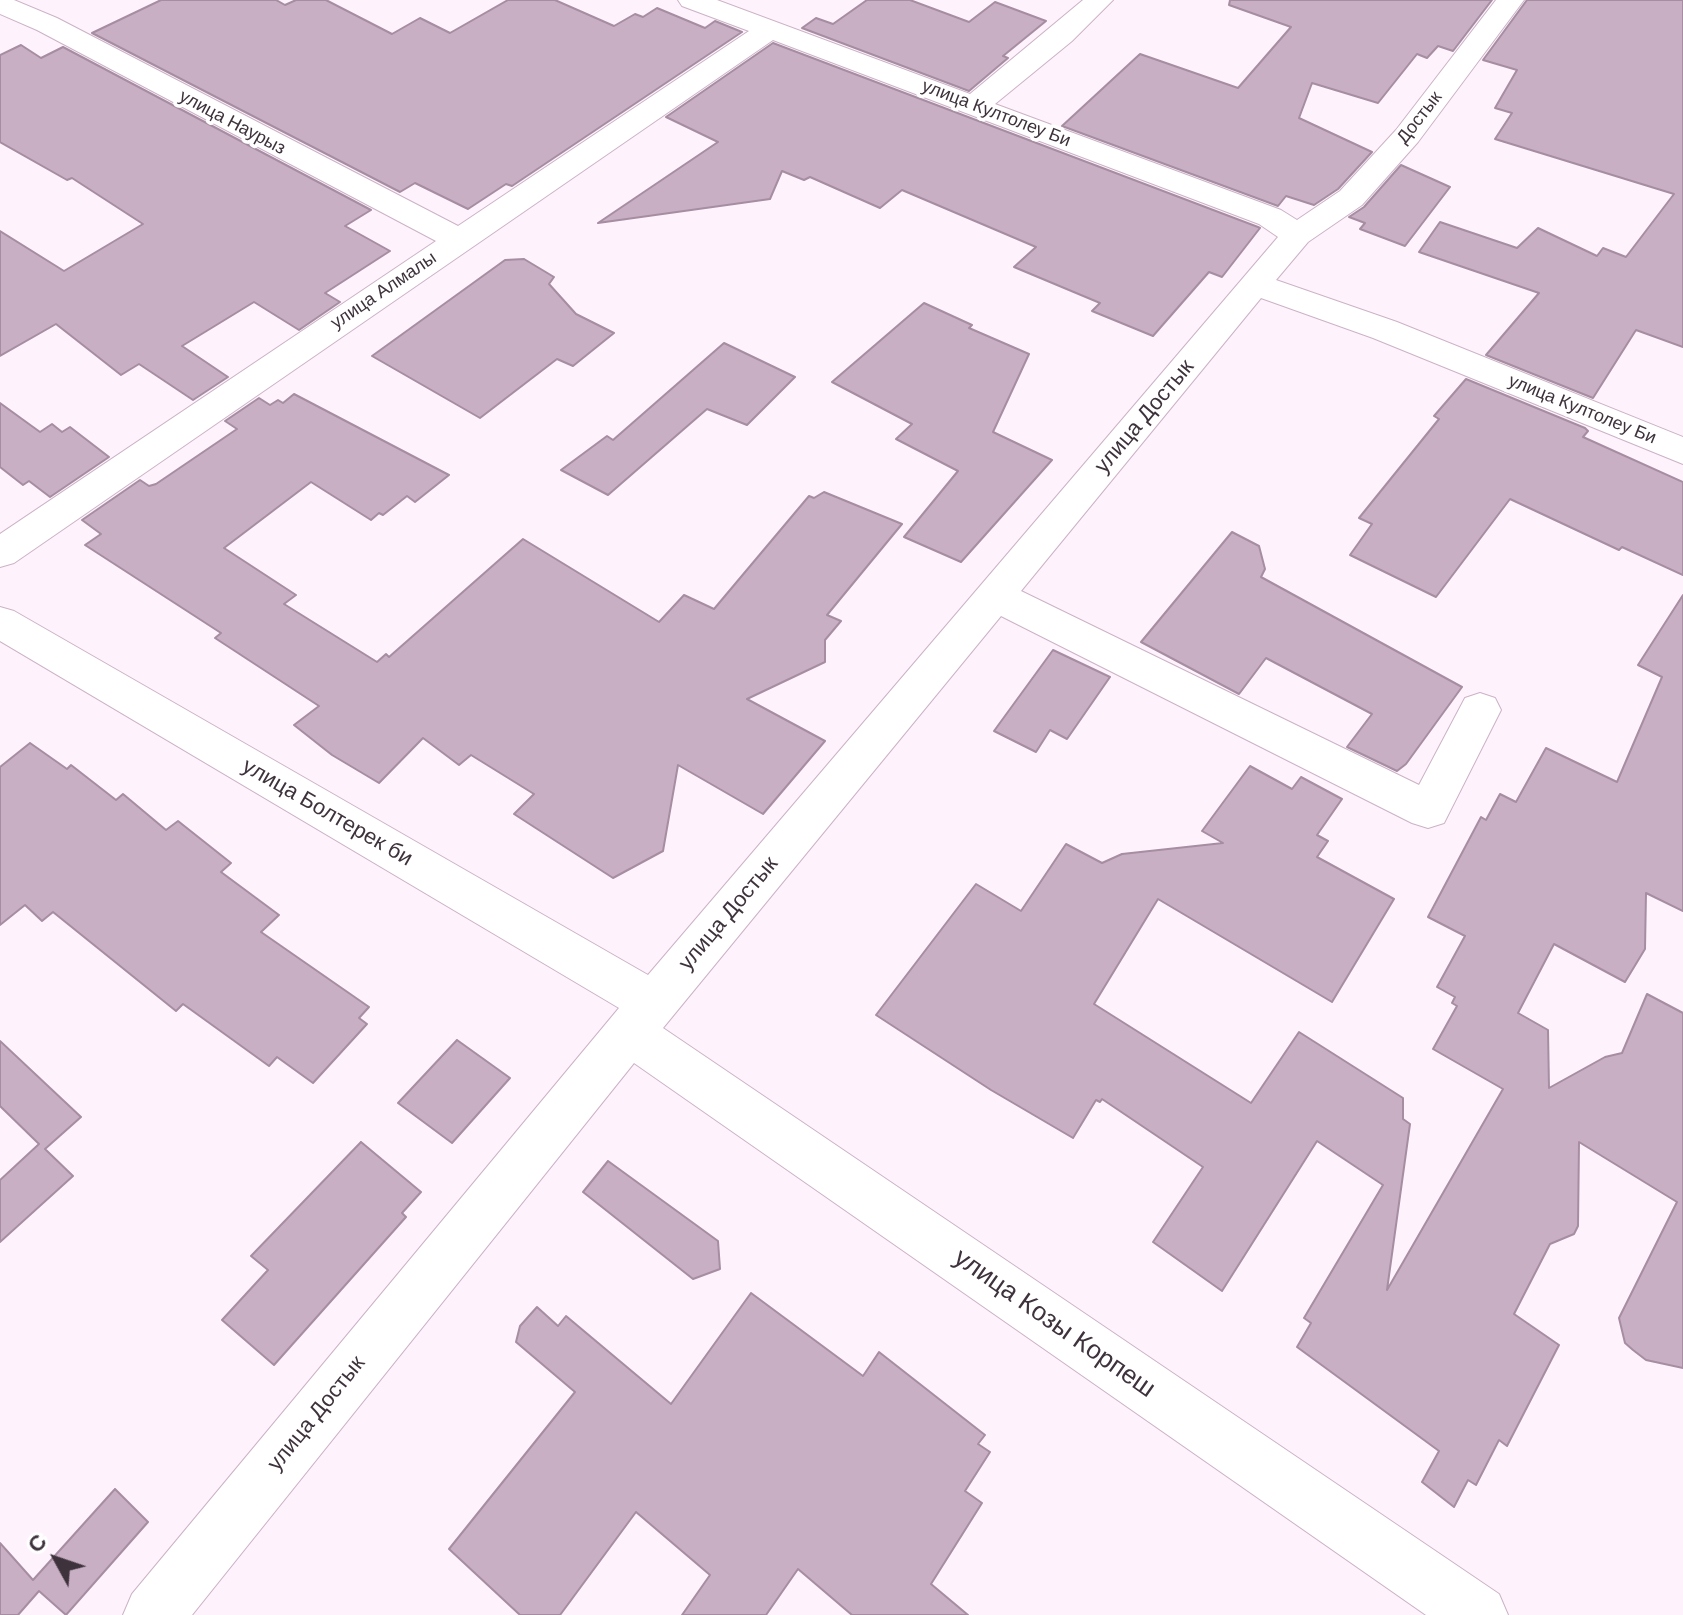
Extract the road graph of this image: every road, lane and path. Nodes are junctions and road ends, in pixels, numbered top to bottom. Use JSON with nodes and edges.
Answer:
{"nodes":[{"id":1,"x":692,"y":0,"type":"edge"},
{"id":2,"x":1099,"y":0,"type":"edge"},
{"id":3,"x":1510,"y":0,"type":"edge"},
{"id":4,"x":7,"y":4,"type":"edge"},
{"id":5,"x":770,"y":29,"type":"junction"},
{"id":6,"x":974,"y":106,"type":"junction"},
{"id":7,"x":1306,"y":228,"type":"junction"},
{"id":8,"x":460,"y":240,"type":"junction"},
{"id":9,"x":1255,"y":284,"type":"junction"},
{"id":10,"x":1683,"y":451,"type":"edge"},
{"id":11,"x":0,"y":553,"type":"edge"},
{"id":12,"x":996,"y":596,"type":"junction"},
{"id":13,"x":0,"y":622,"type":"edge"},
{"id":14,"x":1480,"y":710,"type":"dead end"},
{"id":15,"x":643,"y":1018,"type":"junction"},
{"id":16,"x":153,"y":1615,"type":"edge"},
{"id":17,"x":1478,"y":1615,"type":"edge"}],
"edges":[{"from":1,"to":5,"type":"street","name":"улица Култолеу Би"},
{"from":2,"to":6,"type":"street"},
{"from":3,"to":7,"type":"street","name":"Достык"},
{"from":4,"to":8,"type":"street","name":"улица Наурыз"},
{"from":5,"to":6,"type":"street","name":"улица Култолеу Би"},
{"from":5,"to":8,"type":"street","name":"улица Алмалы"},
{"from":6,"to":7,"type":"street","name":"улица Култолеу Би"},
{"from":7,"to":9,"type":"street","name":"улица Достык"},
{"from":8,"to":11,"type":"street","name":"улица Алмалы"},
{"from":9,"to":10,"type":"street","name":"улица Култолеу Би"},
{"from":9,"to":12,"type":"street","name":"улица Достык"},
{"from":12,"to":14,"type":"street"},
{"from":12,"to":15,"type":"street","name":"улица Достык"},
{"from":13,"to":15,"type":"street","name":"улица Болтерек би"},
{"from":15,"to":16,"type":"street","name":"улица Достык"},
{"from":15,"to":17,"type":"street","name":"улица Козы Корпеш"}]}
